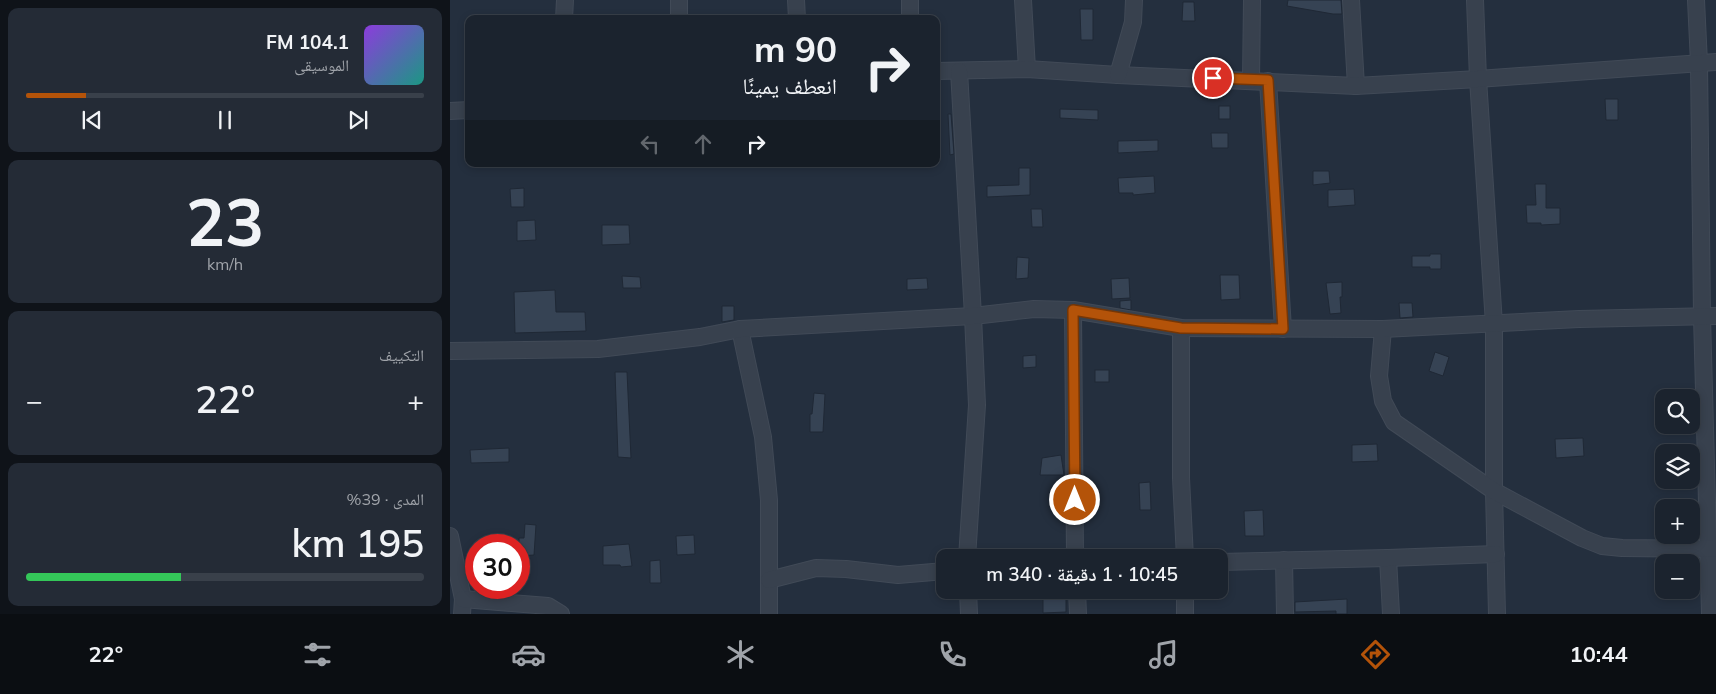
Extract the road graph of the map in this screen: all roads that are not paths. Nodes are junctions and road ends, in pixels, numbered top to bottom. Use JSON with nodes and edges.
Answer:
{"nodes":[{"id":1,"x":565,"y":0,"type":"edge"},
{"id":2,"x":679,"y":0,"type":"edge"},
{"id":3,"x":796,"y":0,"type":"edge"},
{"id":4,"x":910,"y":0,"type":"edge"},
{"id":5,"x":1023,"y":0,"type":"edge"},
{"id":6,"x":1134,"y":0,"type":"edge"},
{"id":7,"x":1252,"y":0,"type":"edge"},
{"id":8,"x":1351,"y":0,"type":"edge"},
{"id":9,"x":1475,"y":0,"type":"edge"},
{"id":10,"x":1696,"y":0,"type":"edge"},
{"id":11,"x":564,"y":15,"type":"edge"},
{"id":12,"x":679,"y":15,"type":"edge"},
{"id":13,"x":796,"y":15,"type":"edge"},
{"id":14,"x":910,"y":15,"type":"edge"},
{"id":15,"x":1716,"y":62,"type":"edge"},
{"id":16,"x":1699,"y":63,"type":"junction"},
{"id":17,"x":1027,"y":69,"type":"junction"},
{"id":18,"x":940,"y":71,"type":"edge"},
{"id":19,"x":959,"y":71,"type":"junction"},
{"id":20,"x":1118,"y":75,"type":"junction"},
{"id":21,"x":1478,"y":79,"type":"junction"},
{"id":22,"x":1251,"y":80,"type":"junction"},
{"id":23,"x":1268,"y":80,"type":"junction"},
{"id":24,"x":1356,"y":86,"type":"junction"},
{"id":25,"x":465,"y":110,"type":"edge"},
{"id":26,"x":450,"y":111,"type":"edge"},
{"id":27,"x":1073,"y":310,"type":"junction"},
{"id":28,"x":973,"y":316,"type":"junction"},
{"id":29,"x":1709,"y":316,"type":"edge"},
{"id":30,"x":1494,"y":324,"type":"junction"},
{"id":31,"x":1181,"y":328,"type":"junction"},
{"id":32,"x":740,"y":329,"type":"junction"},
{"id":33,"x":1283,"y":329,"type":"junction"},
{"id":34,"x":1383,"y":329,"type":"junction"},
{"id":35,"x":450,"y":351,"type":"edge"},
{"id":36,"x":1494,"y":491,"type":"junction"},
{"id":37,"x":450,"y":536,"type":"edge"},
{"id":38,"x":968,"y":549,"type":"edge"},
{"id":39,"x":1075,"y":549,"type":"edge"},
{"id":40,"x":1184,"y":549,"type":"edge"},
{"id":41,"x":1713,"y":550,"type":"edge"},
{"id":42,"x":1496,"y":554,"type":"junction"},
{"id":43,"x":1388,"y":558,"type":"junction"},
{"id":44,"x":1284,"y":560,"type":"junction"},
{"id":45,"x":1228,"y":562,"type":"edge"},
{"id":46,"x":936,"y":572,"type":"edge"},
{"id":47,"x":769,"y":580,"type":"junction"},
{"id":48,"x":968,"y":599,"type":"edge"},
{"id":49,"x":1077,"y":599,"type":"edge"},
{"id":50,"x":1185,"y":599,"type":"edge"},
{"id":51,"x":463,"y":607,"type":"edge"},
{"id":52,"x":560,"y":614,"type":"edge"},
{"id":53,"x":769,"y":614,"type":"edge"},
{"id":54,"x":969,"y":614,"type":"edge"},
{"id":55,"x":1078,"y":614,"type":"edge"},
{"id":56,"x":1185,"y":614,"type":"edge"},
{"id":57,"x":1285,"y":614,"type":"edge"},
{"id":58,"x":1391,"y":614,"type":"edge"},
{"id":59,"x":1497,"y":614,"type":"edge"},
{"id":60,"x":1710,"y":614,"type":"edge"}],
"edges":[{"from":1,"to":11,"type":"street"},
{"from":2,"to":12,"type":"street"},
{"from":3,"to":13,"type":"street"},
{"from":4,"to":14,"type":"street"},
{"from":5,"to":17,"type":"street"},
{"from":6,"to":20,"type":"street"},
{"from":7,"to":22,"type":"street"},
{"from":8,"to":24,"type":"street"},
{"from":9,"to":21,"type":"street"},
{"from":10,"to":16,"type":"street"},
{"from":15,"to":16,"type":"street"},
{"from":16,"to":21,"type":"street"},
{"from":16,"to":29,"type":"street"},
{"from":17,"to":19,"type":"street"},
{"from":17,"to":20,"type":"street"},
{"from":18,"to":19,"type":"street"},
{"from":19,"to":28,"type":"street"},
{"from":20,"to":22,"type":"street"},
{"from":21,"to":24,"type":"street"},
{"from":21,"to":30,"type":"street"},
{"from":22,"to":23,"type":"street"},
{"from":23,"to":24,"type":"street"},
{"from":23,"to":33,"type":"street"},
{"from":25,"to":26,"type":"street"},
{"from":27,"to":28,"type":"street"},
{"from":27,"to":31,"type":"street"},
{"from":27,"to":39,"type":"street"},
{"from":28,"to":32,"type":"street"},
{"from":28,"to":38,"type":"street"},
{"from":29,"to":30,"type":"street"},
{"from":29,"to":41,"type":"street"},
{"from":30,"to":34,"type":"street"},
{"from":30,"to":36,"type":"street"},
{"from":31,"to":33,"type":"street"},
{"from":31,"to":40,"type":"street"},
{"from":32,"to":35,"type":"street"},
{"from":32,"to":47,"type":"street"},
{"from":33,"to":34,"type":"street"},
{"from":34,"to":36,"type":"street"},
{"from":36,"to":41,"type":"street"},
{"from":36,"to":42,"type":"street"},
{"from":37,"to":51,"type":"street"},
{"from":41,"to":60,"type":"street"},
{"from":42,"to":43,"type":"street"},
{"from":42,"to":59,"type":"street"},
{"from":43,"to":44,"type":"street"},
{"from":43,"to":58,"type":"street"},
{"from":44,"to":45,"type":"street"},
{"from":44,"to":57,"type":"street"},
{"from":46,"to":47,"type":"street"},
{"from":47,"to":53,"type":"street"},
{"from":48,"to":54,"type":"street"},
{"from":49,"to":55,"type":"street"},
{"from":50,"to":56,"type":"street"},
{"from":51,"to":52,"type":"street"}]}
